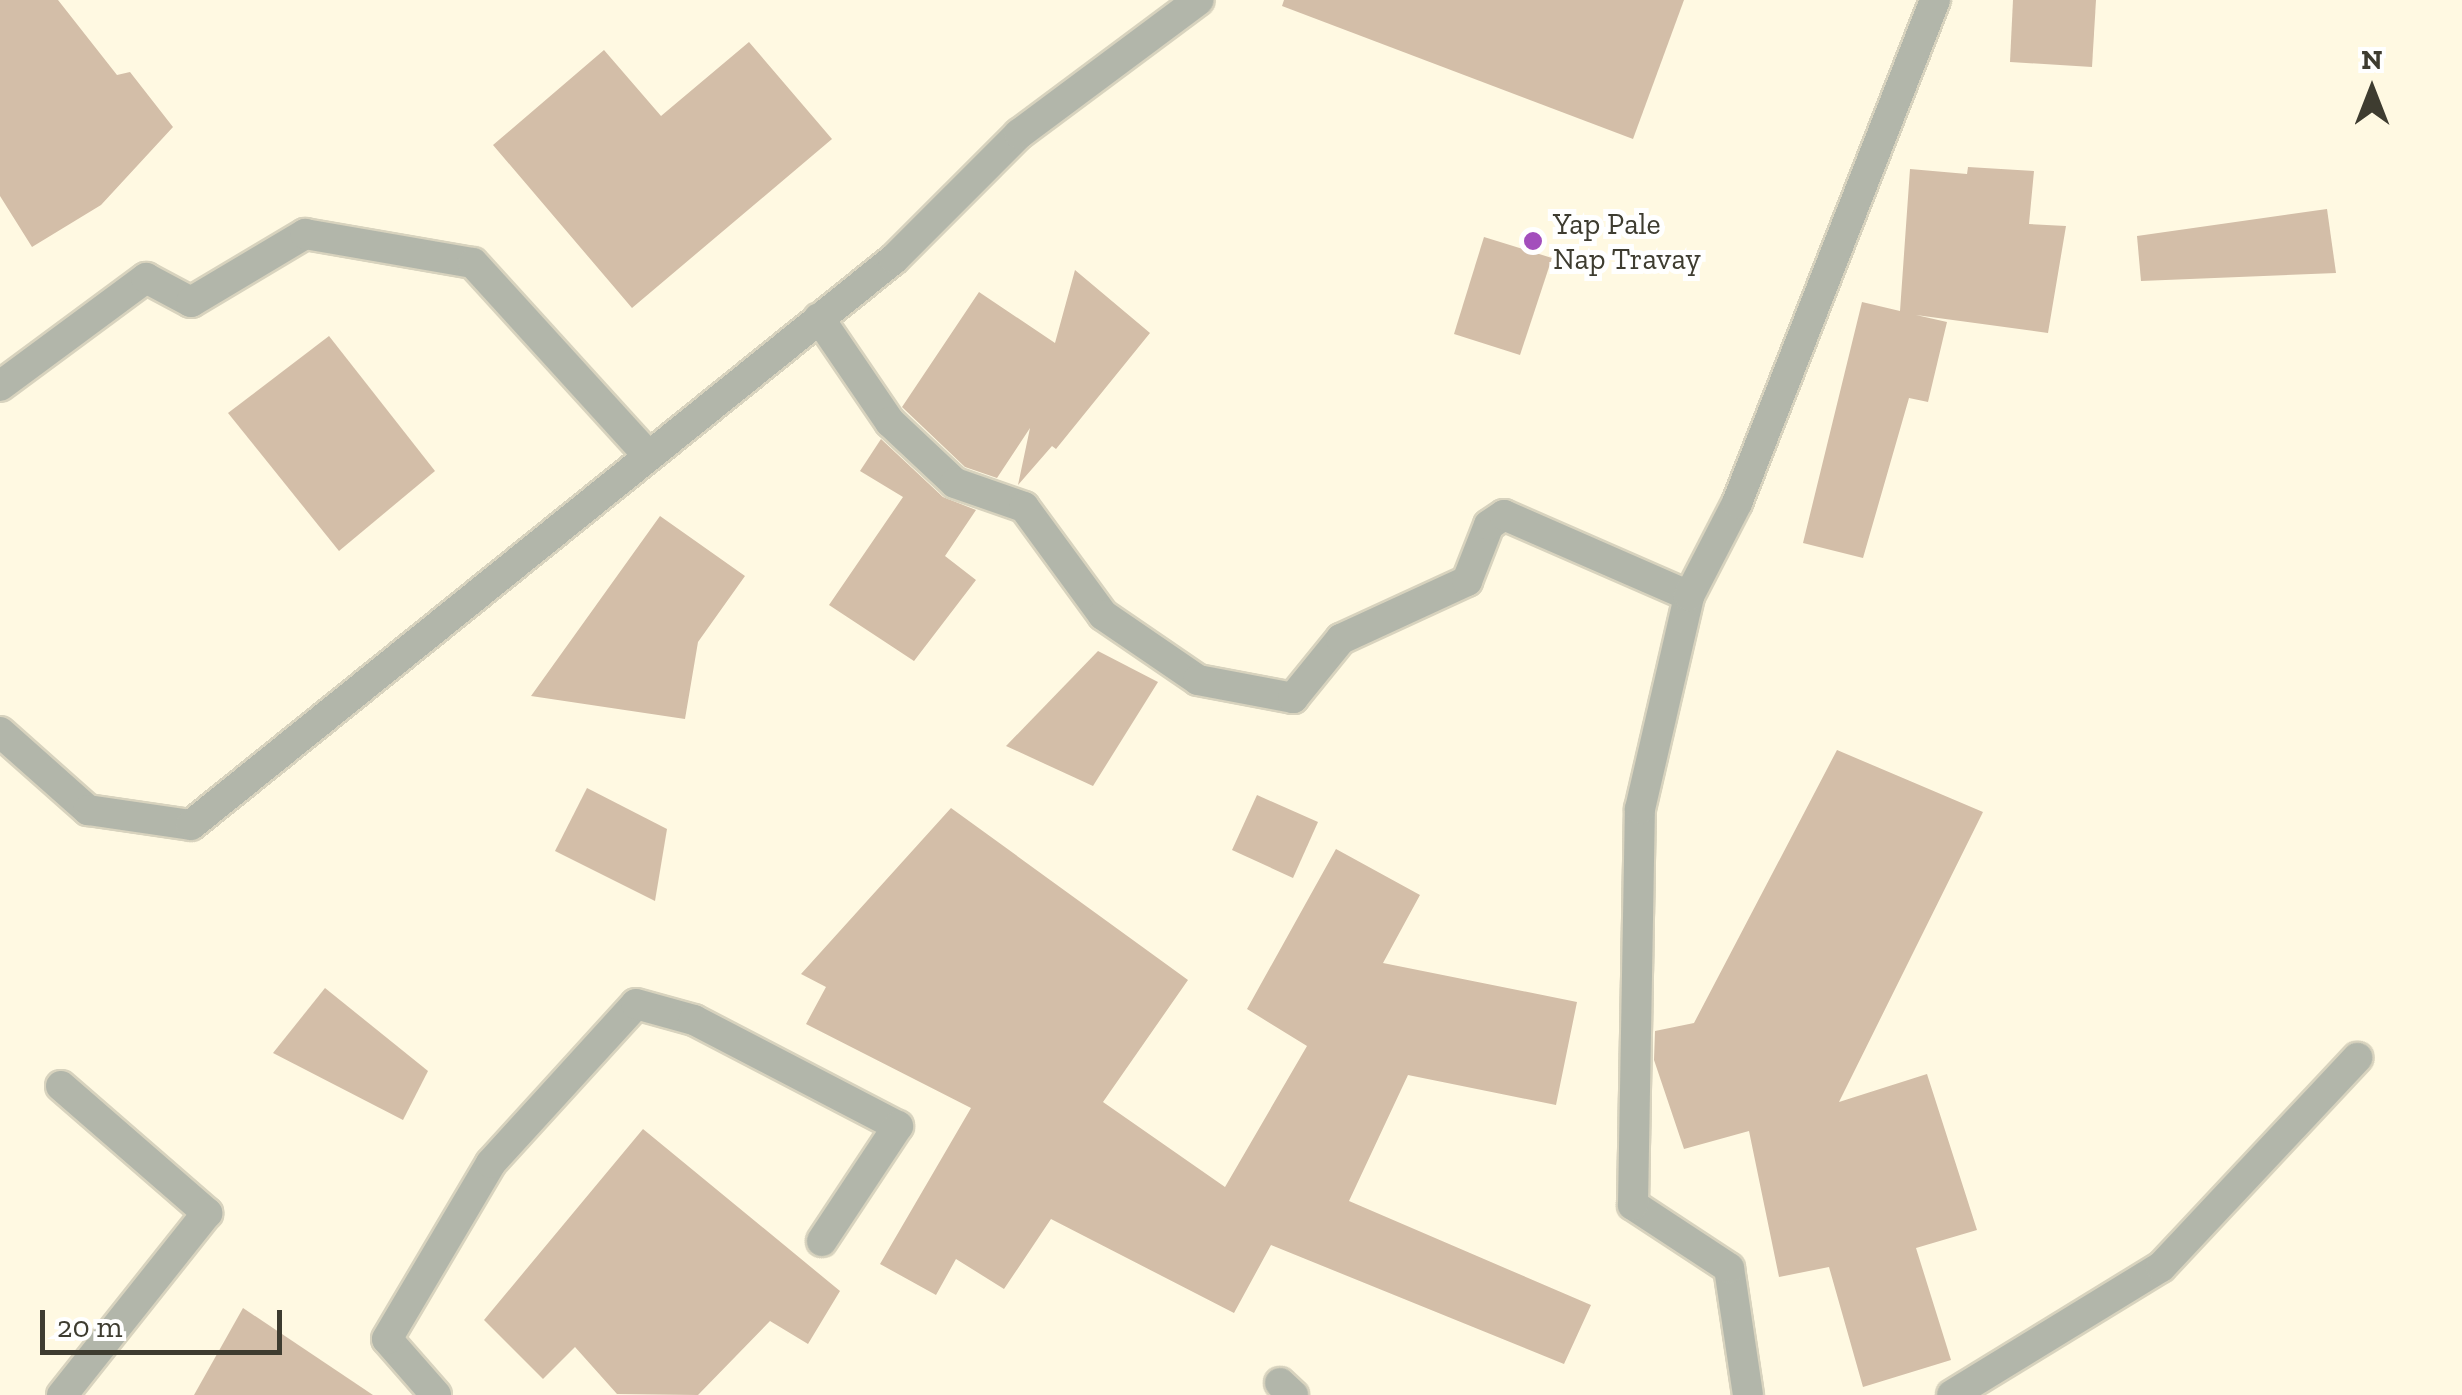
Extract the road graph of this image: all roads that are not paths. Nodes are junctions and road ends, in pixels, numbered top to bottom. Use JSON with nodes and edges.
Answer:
{"nodes":[{"id":1,"x":1199,"y":0,"type":"edge"},
{"id":2,"x":1935,"y":0,"type":"edge"},
{"id":3,"x":819,"y":318,"type":"junction"},
{"id":4,"x":0,"y":386,"type":"edge"},
{"id":5,"x":648,"y":454,"type":"junction"},
{"id":6,"x":1689,"y":596,"type":"junction"},
{"id":7,"x":0,"y":732,"type":"edge"},
{"id":8,"x":2357,"y":1058,"type":"dead end"},
{"id":9,"x":62,"y":1086,"type":"dead end"},
{"id":10,"x":822,"y":1241,"type":"dead end"},
{"id":11,"x":62,"y":1395,"type":"edge"},
{"id":12,"x":436,"y":1395,"type":"edge"},
{"id":13,"x":1748,"y":1395,"type":"edge"},
{"id":14,"x":1952,"y":1395,"type":"edge"}],
"edges":[{"from":1,"to":3,"type":"street"},
{"from":2,"to":6,"type":"street"},
{"from":3,"to":5,"type":"street"},
{"from":3,"to":6,"type":"street"},
{"from":4,"to":5,"type":"street"},
{"from":5,"to":7,"type":"street"},
{"from":6,"to":13,"type":"street"},
{"from":8,"to":14,"type":"street"},
{"from":9,"to":11,"type":"street"},
{"from":10,"to":12,"type":"street"}]}
